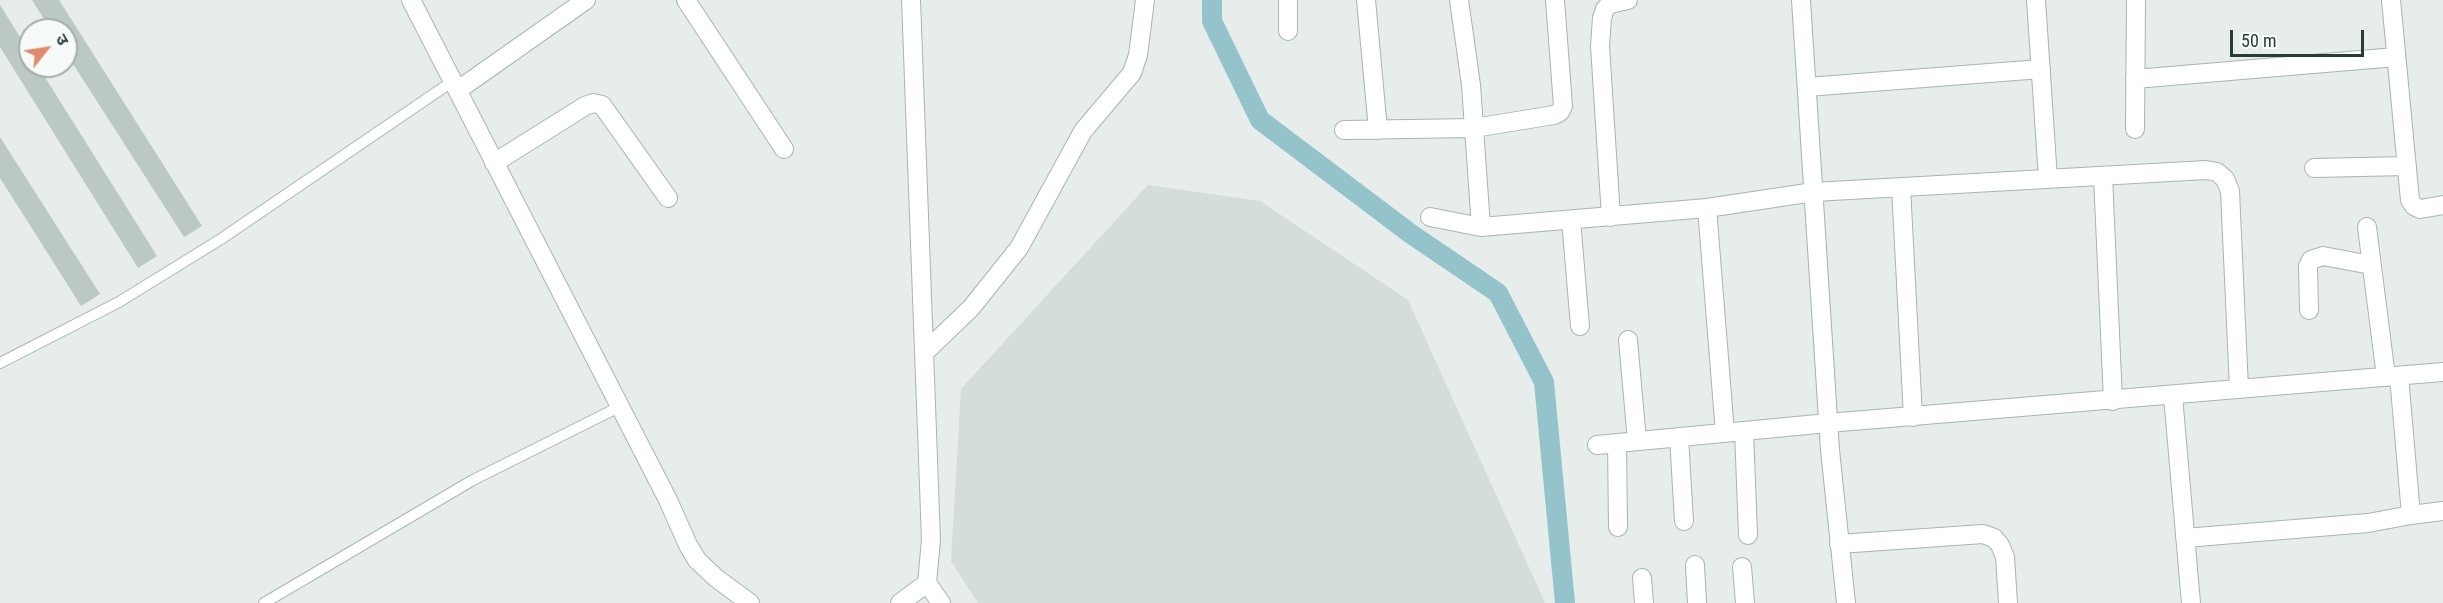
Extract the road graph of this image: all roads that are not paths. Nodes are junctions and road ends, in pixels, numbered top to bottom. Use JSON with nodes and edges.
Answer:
{"nodes":[{"id":1,"x":411,"y":0,"type":"edge"},
{"id":2,"x":586,"y":0,"type":"edge"},
{"id":3,"x":686,"y":0,"type":"edge"},
{"id":4,"x":911,"y":0,"type":"edge"},
{"id":5,"x":1144,"y":0,"type":"edge"},
{"id":6,"x":1288,"y":0,"type":"edge"},
{"id":7,"x":1366,"y":0,"type":"edge"},
{"id":8,"x":1459,"y":0,"type":"edge"},
{"id":9,"x":1554,"y":0,"type":"edge"},
{"id":10,"x":1628,"y":0,"type":"edge"},
{"id":11,"x":1801,"y":0,"type":"edge"},
{"id":12,"x":2036,"y":0,"type":"edge"},
{"id":13,"x":2136,"y":0,"type":"edge"},
{"id":14,"x":2391,"y":0,"type":"edge"},
{"id":15,"x":1288,"y":31,"type":"dead end"},
{"id":16,"x":2396,"y":57,"type":"junction"},
{"id":17,"x":2041,"y":69,"type":"junction"},
{"id":18,"x":2135,"y":79,"type":"junction"},
{"id":19,"x":456,"y":86,"type":"junction"},
{"id":20,"x":1807,"y":87,"type":"junction"},
{"id":21,"x":1474,"y":128,"type":"junction"},
{"id":22,"x":2135,"y":129,"type":"dead end"},
{"id":23,"x":1344,"y":130,"type":"dead end"},
{"id":24,"x":1378,"y":130,"type":"junction"},
{"id":25,"x":784,"y":149,"type":"dead end"},
{"id":26,"x":494,"y":162,"type":"junction"},
{"id":27,"x":2407,"y":166,"type":"junction"},
{"id":28,"x":2314,"y":168,"type":"dead end"},
{"id":29,"x":2103,"y":176,"type":"junction"},
{"id":30,"x":2048,"y":178,"type":"junction"},
{"id":31,"x":1901,"y":187,"type":"junction"},
{"id":32,"x":1814,"y":192,"type":"junction"},
{"id":33,"x":668,"y":198,"type":"dead end"},
{"id":34,"x":2443,"y":205,"type":"edge"},
{"id":35,"x":1707,"y":208,"type":"junction"},
{"id":36,"x":1611,"y":217,"type":"junction"},
{"id":37,"x":1430,"y":218,"type":"dead end"},
{"id":38,"x":1570,"y":220,"type":"junction"},
{"id":39,"x":1481,"y":226,"type":"junction"},
{"id":40,"x":2367,"y":227,"type":"dead end"},
{"id":41,"x":2371,"y":265,"type":"junction"},
{"id":42,"x":2309,"y":310,"type":"dead end"},
{"id":43,"x":1581,"y":326,"type":"dead end"},
{"id":44,"x":1628,"y":340,"type":"dead end"},
{"id":45,"x":924,"y":353,"type":"junction"},
{"id":46,"x":0,"y":363,"type":"edge"},
{"id":47,"x":2443,"y":372,"type":"edge"},
{"id":48,"x":2392,"y":377,"type":"junction"},
{"id":49,"x":2239,"y":389,"type":"junction"},
{"id":50,"x":2173,"y":396,"type":"junction"},
{"id":51,"x":2113,"y":400,"type":"junction"},
{"id":52,"x":619,"y":407,"type":"junction"},
{"id":53,"x":1913,"y":417,"type":"junction"},
{"id":54,"x":1828,"y":423,"type":"junction"},
{"id":55,"x":1744,"y":431,"type":"junction"},
{"id":56,"x":1725,"y":433,"type":"junction"},
{"id":57,"x":1679,"y":437,"type":"junction"},
{"id":58,"x":1637,"y":441,"type":"junction"},
{"id":59,"x":1617,"y":443,"type":"junction"},
{"id":60,"x":1597,"y":445,"type":"dead end"},
{"id":61,"x":2443,"y":511,"type":"edge"},
{"id":62,"x":2411,"y":515,"type":"junction"},
{"id":63,"x":1684,"y":521,"type":"dead end"},
{"id":64,"x":1618,"y":527,"type":"dead end"},
{"id":65,"x":1748,"y":535,"type":"dead end"},
{"id":66,"x":2186,"y":538,"type":"junction"},
{"id":67,"x":1839,"y":544,"type":"junction"},
{"id":68,"x":1695,"y":565,"type":"dead end"},
{"id":69,"x":1742,"y":567,"type":"dead end"},
{"id":70,"x":1642,"y":578,"type":"dead end"},
{"id":71,"x":927,"y":583,"type":"junction"},
{"id":72,"x":264,"y":603,"type":"edge"},
{"id":73,"x":750,"y":603,"type":"edge"},
{"id":74,"x":900,"y":603,"type":"edge"},
{"id":75,"x":941,"y":603,"type":"edge"},
{"id":76,"x":1644,"y":603,"type":"edge"},
{"id":77,"x":1697,"y":603,"type":"edge"},
{"id":78,"x":1745,"y":603,"type":"edge"},
{"id":79,"x":1846,"y":603,"type":"edge"},
{"id":80,"x":2008,"y":603,"type":"edge"},
{"id":81,"x":2191,"y":603,"type":"edge"}],
"edges":[{"from":1,"to":19,"type":"street"},
{"from":2,"to":19,"type":"street"},
{"from":3,"to":25,"type":"street"},
{"from":4,"to":45,"type":"street"},
{"from":5,"to":45,"type":"street"},
{"from":6,"to":15,"type":"street"},
{"from":7,"to":24,"type":"street"},
{"from":8,"to":21,"type":"street"},
{"from":9,"to":21,"type":"street"},
{"from":10,"to":36,"type":"street"},
{"from":11,"to":20,"type":"street"},
{"from":12,"to":17,"type":"street"},
{"from":13,"to":18,"type":"street"},
{"from":14,"to":16,"type":"street"},
{"from":16,"to":18,"type":"street"},
{"from":16,"to":27,"type":"street"},
{"from":17,"to":20,"type":"street"},
{"from":17,"to":30,"type":"street"},
{"from":18,"to":22,"type":"street"},
{"from":19,"to":26,"type":"street"},
{"from":19,"to":46,"type":"lane"},
{"from":20,"to":32,"type":"street"},
{"from":21,"to":24,"type":"street"},
{"from":21,"to":39,"type":"street"},
{"from":23,"to":24,"type":"street"},
{"from":26,"to":33,"type":"street"},
{"from":26,"to":52,"type":"street"},
{"from":27,"to":28,"type":"street"},
{"from":27,"to":34,"type":"street"},
{"from":29,"to":30,"type":"street"},
{"from":29,"to":49,"type":"street"},
{"from":29,"to":51,"type":"street"},
{"from":30,"to":31,"type":"street"},
{"from":31,"to":32,"type":"street"},
{"from":31,"to":53,"type":"street"},
{"from":32,"to":35,"type":"street"},
{"from":32,"to":54,"type":"street"},
{"from":35,"to":36,"type":"street"},
{"from":35,"to":56,"type":"street"},
{"from":36,"to":38,"type":"street"},
{"from":37,"to":39,"type":"street"},
{"from":38,"to":39,"type":"street"},
{"from":38,"to":43,"type":"street"},
{"from":40,"to":41,"type":"street"},
{"from":41,"to":42,"type":"street"},
{"from":41,"to":48,"type":"street"},
{"from":44,"to":58,"type":"street"},
{"from":45,"to":71,"type":"street"},
{"from":47,"to":48,"type":"street"},
{"from":48,"to":49,"type":"street"},
{"from":48,"to":62,"type":"street"},
{"from":49,"to":50,"type":"street"},
{"from":50,"to":51,"type":"street"},
{"from":50,"to":66,"type":"street"},
{"from":51,"to":53,"type":"street"},
{"from":52,"to":72,"type":"lane"},
{"from":52,"to":73,"type":"street"},
{"from":53,"to":54,"type":"street"},
{"from":54,"to":55,"type":"street"},
{"from":54,"to":67,"type":"street"},
{"from":55,"to":56,"type":"street"},
{"from":55,"to":65,"type":"street"},
{"from":56,"to":57,"type":"street"},
{"from":57,"to":58,"type":"street"},
{"from":57,"to":63,"type":"street"},
{"from":58,"to":59,"type":"street"},
{"from":59,"to":60,"type":"street"},
{"from":59,"to":64,"type":"street"},
{"from":61,"to":62,"type":"street"},
{"from":62,"to":66,"type":"street"},
{"from":66,"to":81,"type":"street"},
{"from":67,"to":79,"type":"street"},
{"from":67,"to":80,"type":"street"},
{"from":68,"to":77,"type":"street"},
{"from":69,"to":78,"type":"street"},
{"from":70,"to":76,"type":"street"},
{"from":71,"to":74,"type":"street"},
{"from":71,"to":75,"type":"street"}]}
